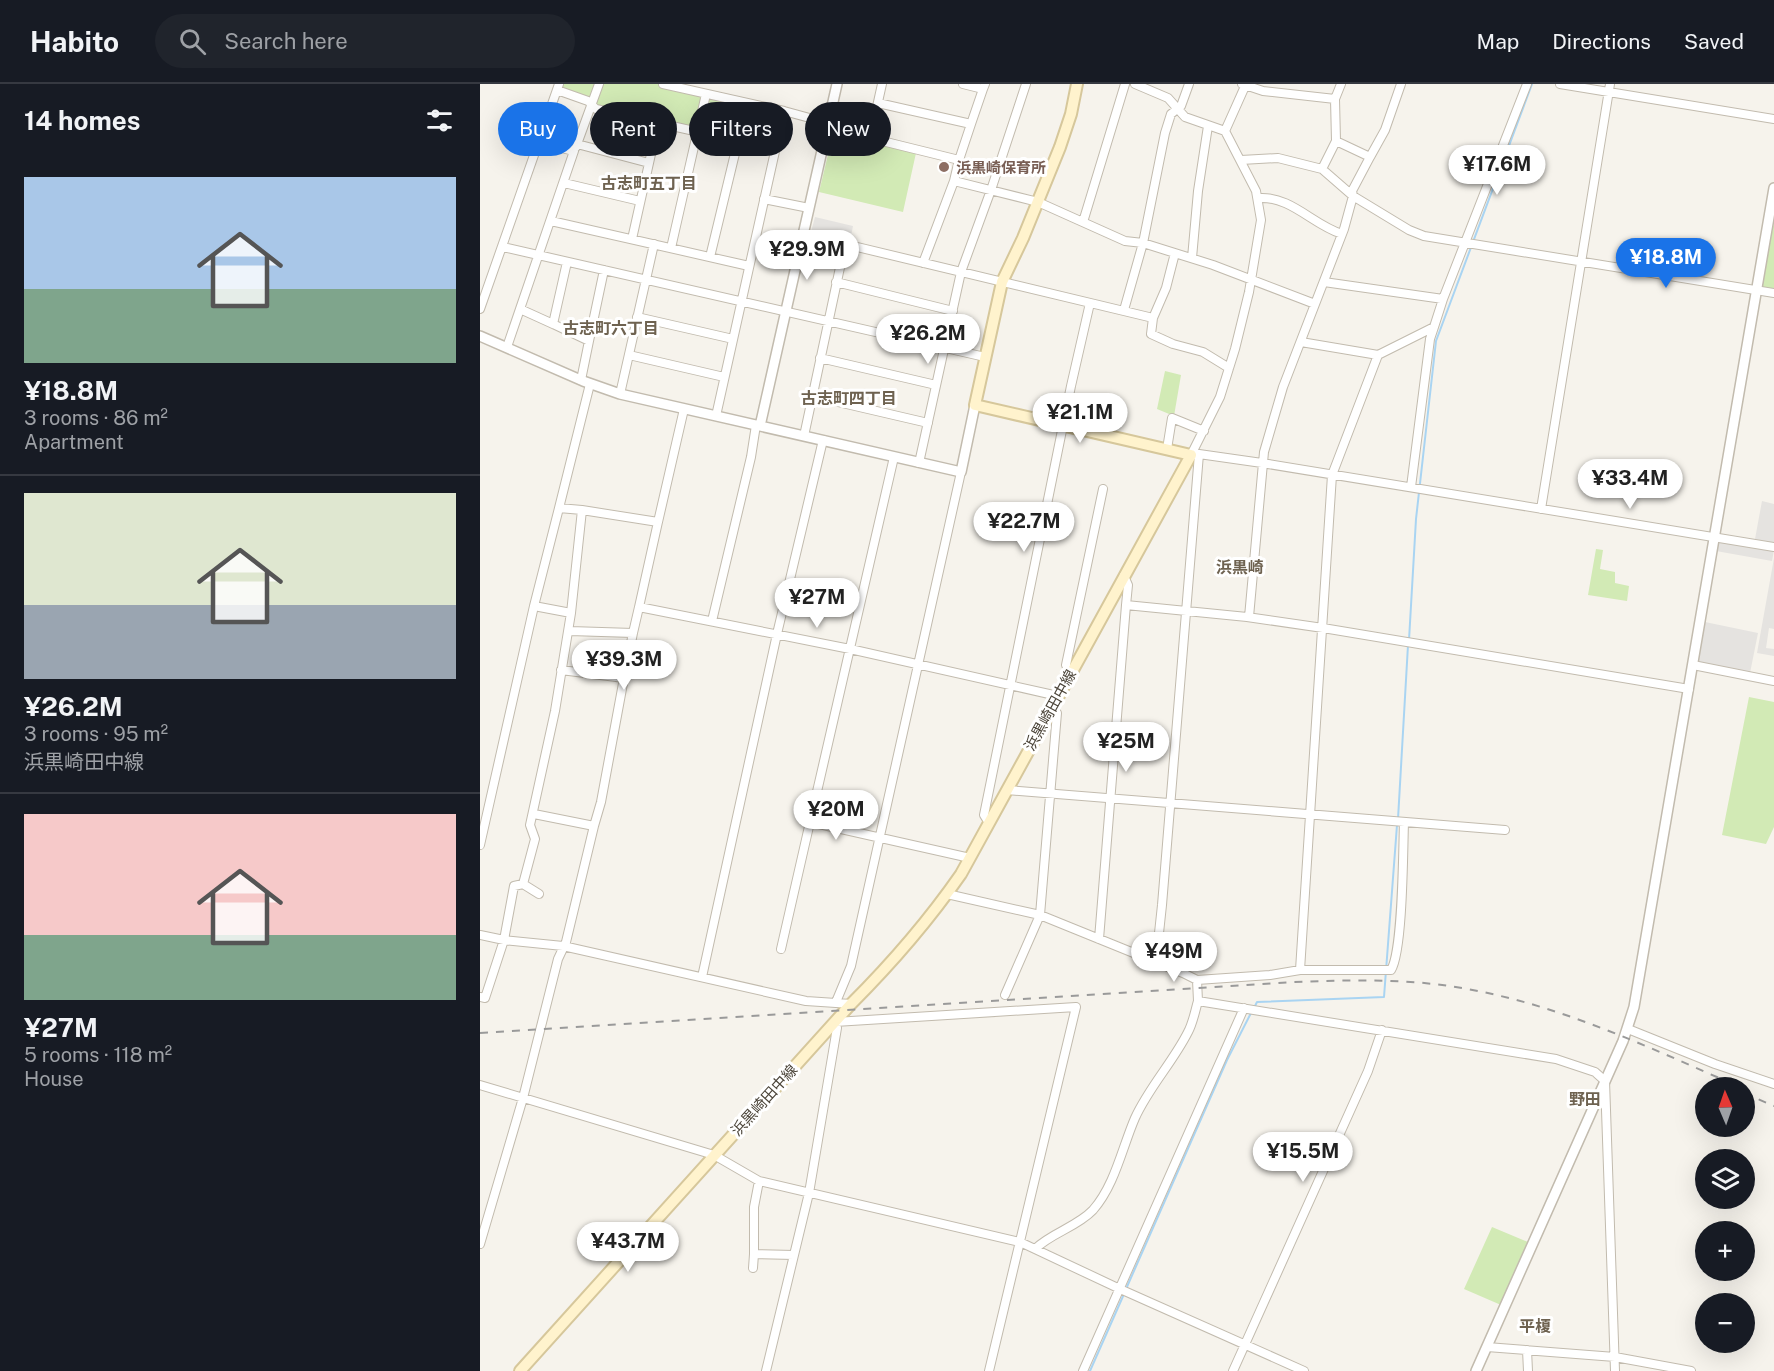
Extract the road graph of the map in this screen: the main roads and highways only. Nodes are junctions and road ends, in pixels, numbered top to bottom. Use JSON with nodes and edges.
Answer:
{"nodes":[{"id":1,"x":1077,"y":84,"type":"edge"},
{"id":2,"x":520,"y":1371,"type":"edge"}],
"edges":[{"from":1,"to":2,"type":"main road","name":"浜黒崎田中線"}]}
